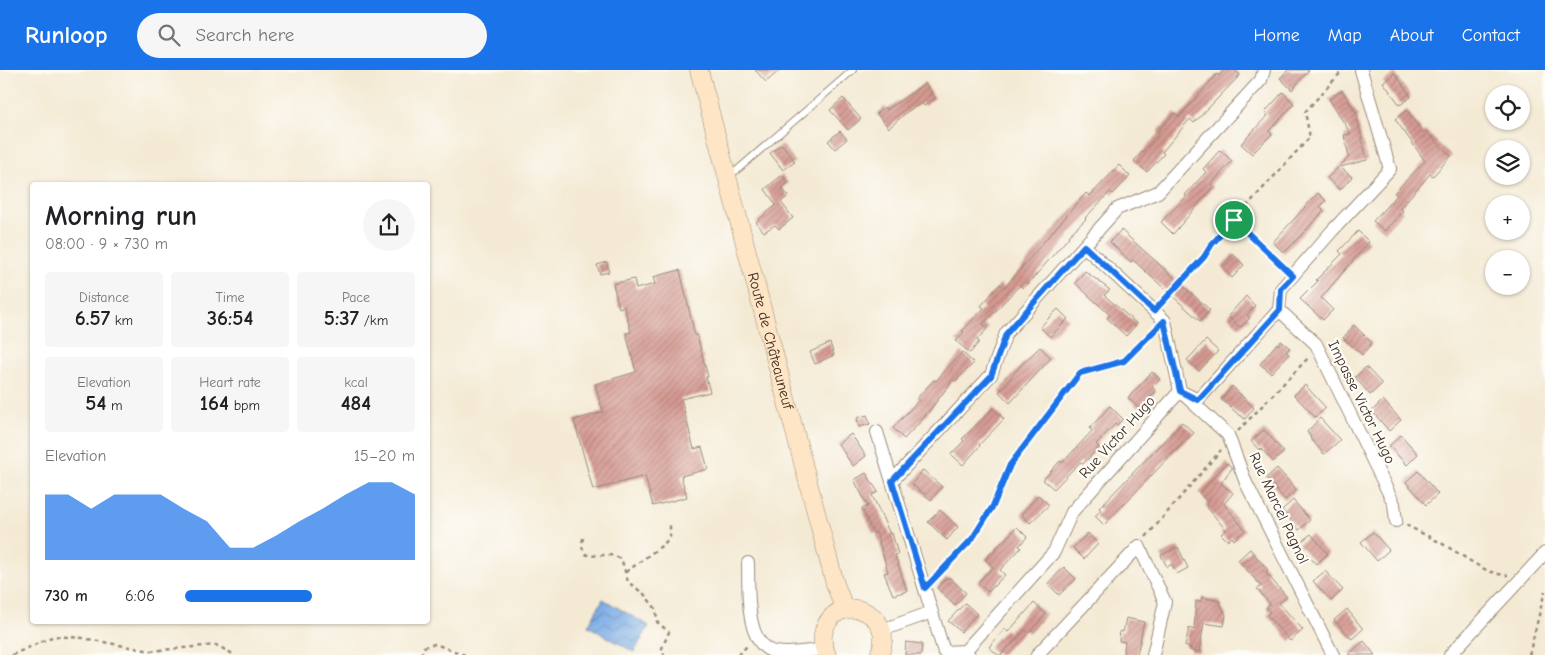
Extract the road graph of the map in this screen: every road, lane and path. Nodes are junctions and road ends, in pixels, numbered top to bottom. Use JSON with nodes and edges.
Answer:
{"nodes":[{"id":1,"x":699,"y":70,"type":"edge"},
{"id":2,"x":854,"y":70,"type":"edge"},
{"id":3,"x":1264,"y":70,"type":"edge"},
{"id":4,"x":1343,"y":70,"type":"edge"},
{"id":5,"x":1361,"y":70,"type":"edge"},
{"id":6,"x":726,"y":175,"type":"junction"},
{"id":7,"x":1234,"y":220,"type":"junction"},
{"id":8,"x":1084,"y":246,"type":"junction"},
{"id":9,"x":1293,"y":276,"type":"junction"},
{"id":10,"x":1280,"y":310,"type":"junction"},
{"id":11,"x":1154,"y":311,"type":"junction"},
{"id":12,"x":1164,"y":321,"type":"junction"},
{"id":13,"x":1180,"y":391,"type":"junction"},
{"id":14,"x":876,"y":432,"type":"dead end"},
{"id":15,"x":892,"y":481,"type":"junction"},
{"id":16,"x":1396,"y":521,"type":"joint"},
{"id":17,"x":670,"y":524,"type":"dead end"},
{"id":18,"x":583,"y":538,"type":"dead end"},
{"id":19,"x":1545,"y":553,"type":"edge"},
{"id":20,"x":748,"y":563,"type":"dead end"},
{"id":21,"x":626,"y":572,"type":"junction"},
{"id":22,"x":1526,"y":573,"type":"junction"},
{"id":23,"x":925,"y":588,"type":"junction"},
{"id":24,"x":1545,"y":590,"type":"edge"},
{"id":25,"x":845,"y":610,"type":"junction"},
{"id":26,"x":932,"y":612,"type":"junction"},
{"id":27,"x":882,"y":630,"type":"junction"},
{"id":28,"x":826,"y":652,"type":"edge"},
{"id":29,"x":771,"y":653,"type":"edge"},
{"id":30,"x":967,"y":653,"type":"edge"},
{"id":31,"x":12,"y":655,"type":"edge"},
{"id":32,"x":235,"y":655,"type":"edge"},
{"id":33,"x":421,"y":655,"type":"edge"},
{"id":34,"x":465,"y":655,"type":"edge"},
{"id":35,"x":664,"y":655,"type":"edge"},
{"id":36,"x":879,"y":655,"type":"edge"},
{"id":37,"x":1037,"y":655,"type":"edge"},
{"id":38,"x":1153,"y":655,"type":"edge"},
{"id":39,"x":1333,"y":655,"type":"edge"},
{"id":40,"x":1450,"y":655,"type":"edge"},
{"id":41,"x":1530,"y":655,"type":"edge"}],
"edges":[{"from":1,"to":6,"type":"main road","name":"Route de Châteauneuf"},
{"from":2,"to":6,"type":"lane"},
{"from":3,"to":8,"type":"street"},
{"from":4,"to":7,"type":"path"},
{"from":5,"to":9,"type":"street"},
{"from":6,"to":25,"type":"main road","name":"Route de Châteauneuf"},
{"from":7,"to":9,"type":"path"},
{"from":7,"to":11,"type":"path"},
{"from":8,"to":11,"type":"street"},
{"from":8,"to":15,"type":"street"},
{"from":9,"to":10,"type":"street"},
{"from":10,"to":13,"type":"street"},
{"from":10,"to":16,"type":"street","name":"Impasse Victor Hugo"},
{"from":11,"to":12,"type":"street"},
{"from":12,"to":13,"type":"street"},
{"from":12,"to":23,"type":"path"},
{"from":13,"to":30,"type":"street","name":"Rue Victor Hugo"},
{"from":13,"to":39,"type":"street","name":"Rue Marcel Pagnol"},
{"from":14,"to":15,"type":"street"},
{"from":15,"to":23,"type":"street"},
{"from":16,"to":22,"type":"path"},
{"from":17,"to":21,"type":"path"},
{"from":18,"to":21,"type":"path"},
{"from":19,"to":22,"type":"street"},
{"from":20,"to":29,"type":"street"},
{"from":21,"to":35,"type":"path"},
{"from":22,"to":40,"type":"street"},
{"from":23,"to":26,"type":"street"},
{"from":24,"to":41,"type":"path"},
{"from":25,"to":27,"type":"main road"},
{"from":25,"to":28,"type":"main road"},
{"from":26,"to":27,"type":"street"},
{"from":26,"to":30,"type":"street"},
{"from":27,"to":36,"type":"main road"},
{"from":28,"to":29,"type":"street"},
{"from":31,"to":32,"type":"path"},
{"from":33,"to":34,"type":"path"},
{"from":37,"to":38,"type":"street"}]}
